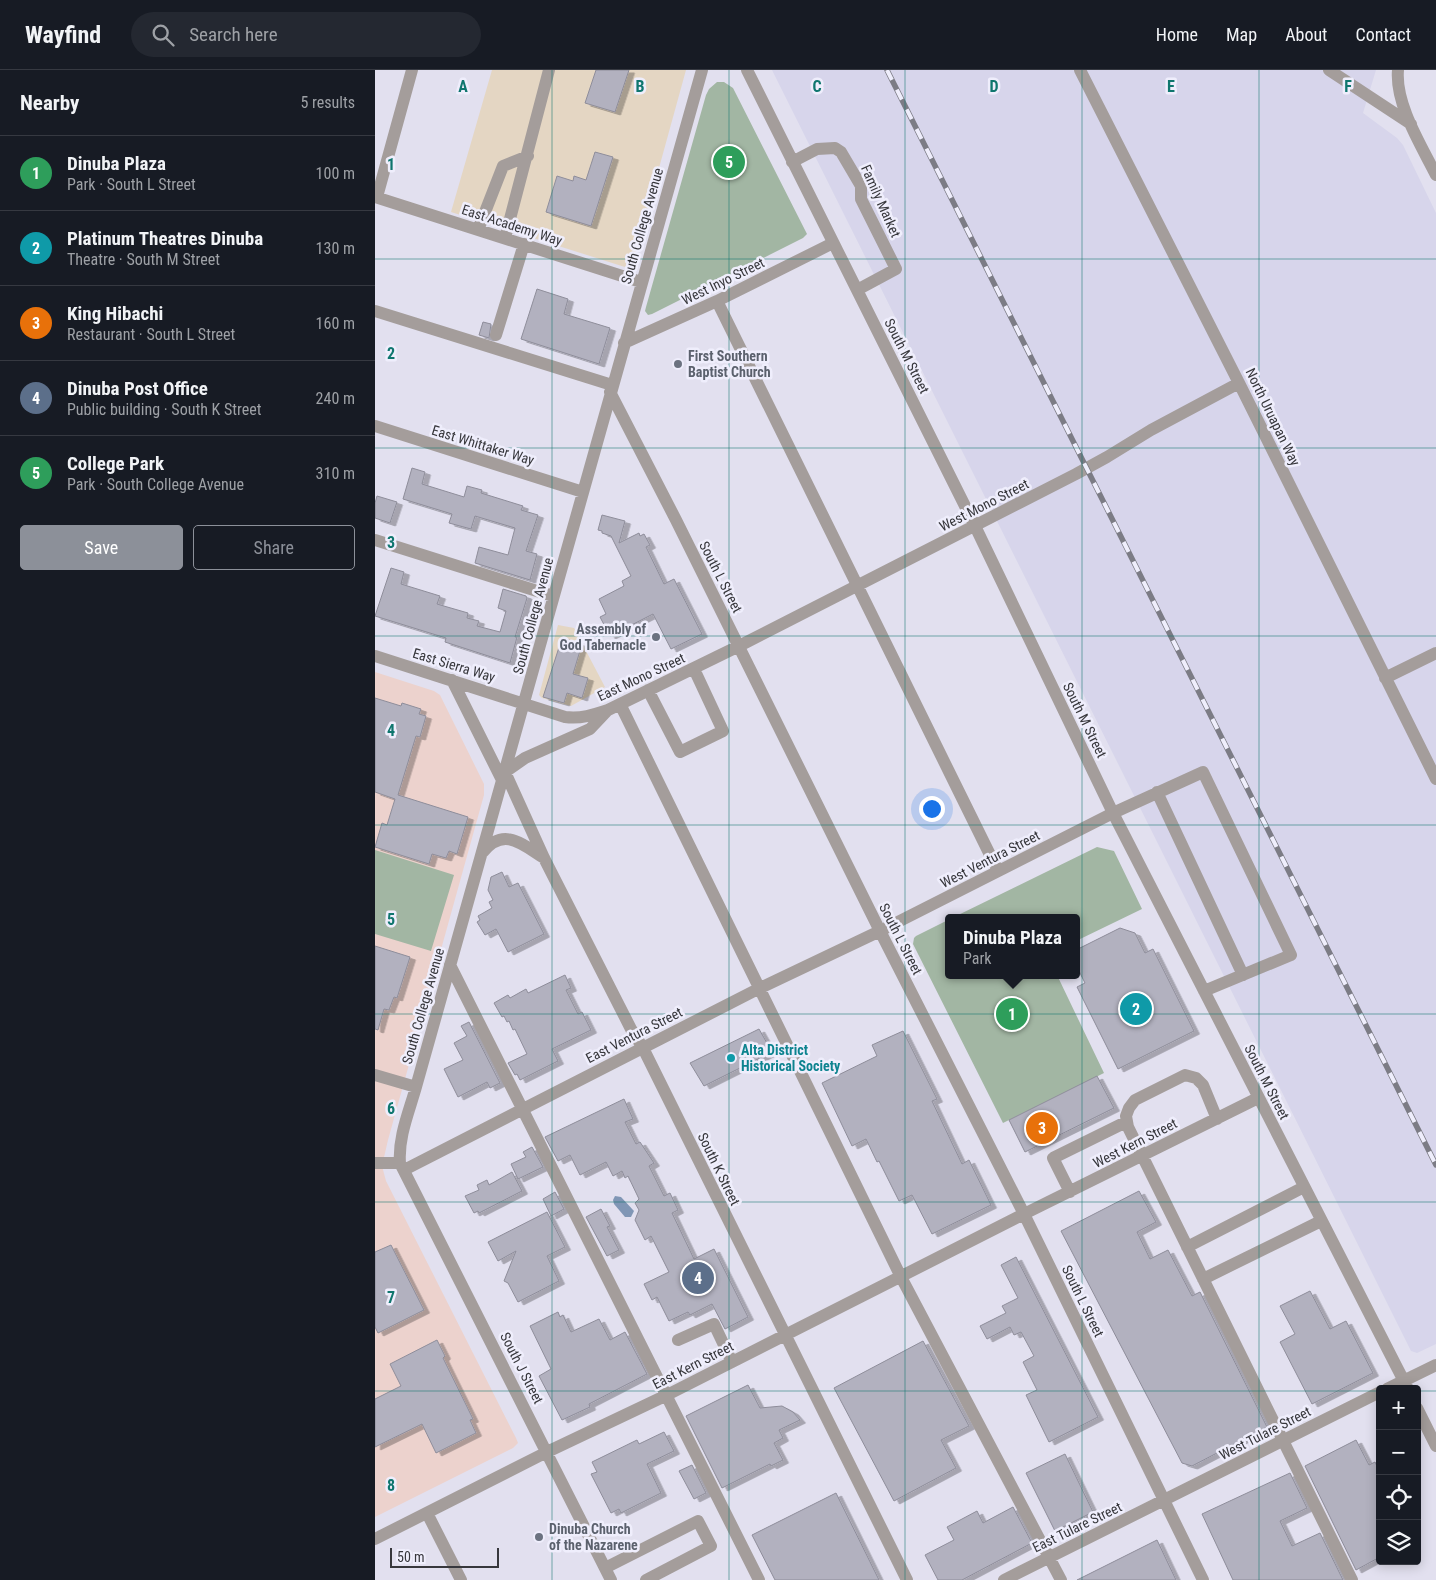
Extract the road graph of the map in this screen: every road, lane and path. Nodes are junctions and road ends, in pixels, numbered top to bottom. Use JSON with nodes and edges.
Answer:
{"nodes":[{"id":1,"x":412,"y":70,"type":"edge"},
{"id":2,"x":549,"y":70,"type":"edge"},
{"id":3,"x":701,"y":70,"type":"edge"},
{"id":4,"x":747,"y":70,"type":"edge"},
{"id":5,"x":1080,"y":70,"type":"edge"},
{"id":6,"x":1329,"y":70,"type":"edge"},
{"id":7,"x":1398,"y":70,"type":"edge"},
{"id":8,"x":1411,"y":124,"type":"junction"},
{"id":9,"x":528,"y":156,"type":"junction"},
{"id":10,"x":792,"y":162,"type":"junction"},
{"id":11,"x":1436,"y":175,"type":"edge"},
{"id":12,"x":376,"y":197,"type":"edge"},
{"id":13,"x":479,"y":230,"type":"junction"},
{"id":14,"x":505,"y":238,"type":"junction"},
{"id":15,"x":833,"y":243,"type":"junction"},
{"id":16,"x":524,"y":244,"type":"junction"},
{"id":17,"x":641,"y":282,"type":"junction"},
{"id":18,"x":857,"y":290,"type":"junction"},
{"id":19,"x":717,"y":301,"type":"junction"},
{"id":20,"x":375,"y":311,"type":"edge"},
{"id":21,"x":495,"y":335,"type":"dead end"},
{"id":22,"x":624,"y":343,"type":"junction"},
{"id":23,"x":1239,"y":383,"type":"junction"},
{"id":24,"x":611,"y":389,"type":"junction"},
{"id":25,"x":375,"y":426,"type":"edge"},
{"id":26,"x":583,"y":492,"type":"junction"},
{"id":27,"x":975,"y":526,"type":"junction"},
{"id":28,"x":375,"y":540,"type":"edge"},
{"id":29,"x":857,"y":586,"type":"junction"},
{"id":30,"x":553,"y":596,"type":"junction"},
{"id":31,"x":739,"y":646,"type":"junction"},
{"id":32,"x":1436,"y":653,"type":"edge"},
{"id":33,"x":375,"y":656,"type":"edge"},
{"id":34,"x":694,"y":669,"type":"junction"},
{"id":35,"x":1385,"y":678,"type":"junction"},
{"id":36,"x":452,"y":680,"type":"junction"},
{"id":37,"x":648,"y":690,"type":"junction"},
{"id":38,"x":524,"y":703,"type":"junction"},
{"id":39,"x":620,"y":704,"type":"junction"},
{"id":40,"x":608,"y":710,"type":"junction"},
{"id":41,"x":504,"y":777,"type":"junction"},
{"id":42,"x":1436,"y":779,"type":"edge"},
{"id":43,"x":1157,"y":792,"type":"junction"},
{"id":44,"x":1113,"y":813,"type":"junction"},
{"id":45,"x":482,"y":854,"type":"junction"},
{"id":46,"x":545,"y":858,"type":"junction"},
{"id":47,"x":998,"y":872,"type":"junction"},
{"id":48,"x":880,"y":931,"type":"junction"},
{"id":49,"x":450,"y":965,"type":"junction"},
{"id":50,"x":1243,"y":975,"type":"junction"},
{"id":51,"x":760,"y":988,"type":"junction"},
{"id":52,"x":1204,"y":991,"type":"junction"},
{"id":53,"x":643,"y":1048,"type":"junction"},
{"id":54,"x":375,"y":1074,"type":"edge"},
{"id":55,"x":415,"y":1087,"type":"junction"},
{"id":56,"x":1258,"y":1098,"type":"junction"},
{"id":57,"x":523,"y":1110,"type":"junction"},
{"id":58,"x":1217,"y":1119,"type":"junction"},
{"id":59,"x":1126,"y":1122,"type":"junction"},
{"id":60,"x":1143,"y":1156,"type":"junction"},
{"id":61,"x":375,"y":1163,"type":"edge"},
{"id":62,"x":402,"y":1167,"type":"junction"},
{"id":63,"x":1304,"y":1187,"type":"junction"},
{"id":64,"x":1070,"y":1192,"type":"junction"},
{"id":65,"x":1024,"y":1214,"type":"junction"},
{"id":66,"x":1321,"y":1221,"type":"junction"},
{"id":67,"x":1187,"y":1247,"type":"junction"},
{"id":68,"x":901,"y":1276,"type":"junction"},
{"id":69,"x":1203,"y":1280,"type":"junction"},
{"id":70,"x":785,"y":1336,"type":"junction"},
{"id":71,"x":678,"y":1340,"type":"dead end"},
{"id":72,"x":731,"y":1362,"type":"junction"},
{"id":73,"x":1436,"y":1365,"type":"edge"},
{"id":74,"x":1406,"y":1384,"type":"edge"},
{"id":75,"x":1376,"y":1394,"type":"edge"},
{"id":76,"x":667,"y":1395,"type":"junction"},
{"id":77,"x":1421,"y":1416,"type":"edge"},
{"id":78,"x":1283,"y":1441,"type":"junction"},
{"id":79,"x":1436,"y":1446,"type":"edge"},
{"id":80,"x":547,"y":1452,"type":"junction"},
{"id":81,"x":1164,"y":1501,"type":"junction"},
{"id":82,"x":427,"y":1513,"type":"junction"},
{"id":83,"x":375,"y":1539,"type":"edge"},
{"id":84,"x":1050,"y":1558,"type":"junction"},
{"id":85,"x":605,"y":1568,"type":"junction"},
{"id":86,"x":461,"y":1580,"type":"edge"},
{"id":87,"x":611,"y":1580,"type":"edge"},
{"id":88,"x":646,"y":1580,"type":"edge"},
{"id":89,"x":759,"y":1580,"type":"edge"},
{"id":90,"x":907,"y":1580,"type":"edge"},
{"id":91,"x":1004,"y":1580,"type":"edge"},
{"id":92,"x":1061,"y":1580,"type":"edge"},
{"id":93,"x":1203,"y":1580,"type":"edge"},
{"id":94,"x":1352,"y":1580,"type":"edge"}],
"edges":[{"from":1,"to":12,"type":"street"},
{"from":2,"to":9,"type":"street"},
{"from":3,"to":17,"type":"street","name":"South College Avenue"},
{"from":4,"to":10,"type":"street","name":"South M Street"},
{"from":5,"to":23,"type":"street","name":"North Uruapan Way"},
{"from":6,"to":8,"type":"street"},
{"from":7,"to":8,"type":"street"},
{"from":8,"to":11,"type":"street"},
{"from":9,"to":13,"type":"street"},
{"from":9,"to":14,"type":"street"},
{"from":10,"to":15,"type":"street","name":"South M Street"},
{"from":10,"to":18,"type":"street","name":"Family Market"},
{"from":12,"to":13,"type":"street","name":"East Academy Way"},
{"from":13,"to":14,"type":"street","name":"East Academy Way"},
{"from":14,"to":16,"type":"street","name":"East Academy Way"},
{"from":15,"to":18,"type":"street","name":"South M Street"},
{"from":15,"to":19,"type":"street","name":"West Inyo Street"},
{"from":16,"to":17,"type":"street","name":"East Academy Way"},
{"from":16,"to":21,"type":"street"},
{"from":17,"to":22,"type":"street","name":"South College Avenue"},
{"from":18,"to":27,"type":"street","name":"South M Street"},
{"from":19,"to":22,"type":"street","name":"West Inyo Street"},
{"from":19,"to":29,"type":"street"},
{"from":20,"to":24,"type":"street"},
{"from":22,"to":24,"type":"street","name":"South College Avenue"},
{"from":23,"to":27,"type":"street","name":"West Mono Street"},
{"from":23,"to":35,"type":"street","name":"North Uruapan Way"},
{"from":24,"to":26,"type":"street","name":"South College Avenue"},
{"from":24,"to":31,"type":"street","name":"South L Street"},
{"from":25,"to":26,"type":"street","name":"East Whittaker Way"},
{"from":26,"to":30,"type":"street","name":"South College Avenue"},
{"from":27,"to":29,"type":"street","name":"West Mono Street"},
{"from":27,"to":44,"type":"street","name":"South M Street"},
{"from":28,"to":30,"type":"street"},
{"from":29,"to":31,"type":"street","name":"West Mono Street"},
{"from":29,"to":47,"type":"street"},
{"from":30,"to":38,"type":"street","name":"South College Avenue"},
{"from":31,"to":34,"type":"street","name":"East Mono Street"},
{"from":31,"to":48,"type":"street","name":"South L Street"},
{"from":32,"to":35,"type":"street"},
{"from":33,"to":36,"type":"street","name":"East Sierra Way"},
{"from":34,"to":37,"type":"street","name":"East Mono Street"},
{"from":34,"to":37,"type":"street"},
{"from":35,"to":42,"type":"street","name":"North Uruapan Way"},
{"from":36,"to":38,"type":"street","name":"East Sierra Way"},
{"from":36,"to":41,"type":"street","name":"South K Street"},
{"from":37,"to":39,"type":"street","name":"East Mono Street"},
{"from":38,"to":40,"type":"street","name":"East Mono Street"},
{"from":38,"to":41,"type":"street","name":"South College Avenue"},
{"from":39,"to":40,"type":"street","name":"East Mono Street"},
{"from":39,"to":51,"type":"street"},
{"from":40,"to":41,"type":"street"},
{"from":41,"to":45,"type":"street","name":"South College Avenue"},
{"from":41,"to":46,"type":"street","name":"South K Street"},
{"from":43,"to":44,"type":"street","name":"West Ventura Street"},
{"from":43,"to":50,"type":"street"},
{"from":43,"to":50,"type":"street","name":"West Ventura Street"},
{"from":44,"to":47,"type":"street","name":"West Ventura Street"},
{"from":44,"to":52,"type":"street","name":"South M Street"},
{"from":45,"to":46,"type":"street"},
{"from":45,"to":49,"type":"street","name":"South College Avenue"},
{"from":46,"to":53,"type":"street","name":"South K Street"},
{"from":47,"to":48,"type":"street","name":"West Ventura Street"},
{"from":48,"to":51,"type":"street","name":"East Ventura Street"},
{"from":48,"to":65,"type":"street","name":"South L Street"},
{"from":49,"to":55,"type":"street","name":"South College Avenue"},
{"from":49,"to":57,"type":"street"},
{"from":50,"to":52,"type":"street"},
{"from":51,"to":53,"type":"street","name":"East Ventura Street"},
{"from":51,"to":68,"type":"street"},
{"from":52,"to":56,"type":"street","name":"South M Street"},
{"from":53,"to":57,"type":"street","name":"East Ventura Street"},
{"from":53,"to":70,"type":"street","name":"South K Street"},
{"from":54,"to":55,"type":"street"},
{"from":55,"to":62,"type":"street","name":"South College Avenue"},
{"from":56,"to":58,"type":"street","name":"West Kern Street"},
{"from":56,"to":63,"type":"street","name":"South M Street"},
{"from":57,"to":62,"type":"street","name":"East Ventura Street"},
{"from":57,"to":76,"type":"street"},
{"from":58,"to":59,"type":"street"},
{"from":58,"to":60,"type":"street","name":"West Kern Street"},
{"from":59,"to":60,"type":"street"},
{"from":59,"to":64,"type":"street"},
{"from":60,"to":64,"type":"street","name":"West Kern Street"},
{"from":60,"to":67,"type":"street"},
{"from":61,"to":62,"type":"street"},
{"from":62,"to":80,"type":"street","name":"South J Street"},
{"from":63,"to":66,"type":"street","name":"South M Street"},
{"from":63,"to":67,"type":"street"},
{"from":64,"to":65,"type":"street","name":"West Kern Street"},
{"from":65,"to":68,"type":"street","name":"East Kern Street"},
{"from":65,"to":81,"type":"street","name":"South L Street"},
{"from":66,"to":69,"type":"street"},
{"from":66,"to":74,"type":"street","name":"South M Street"},
{"from":67,"to":69,"type":"street"},
{"from":68,"to":70,"type":"street","name":"East Kern Street"},
{"from":68,"to":84,"type":"street"},
{"from":69,"to":78,"type":"street"},
{"from":70,"to":72,"type":"street","name":"East Kern Street"},
{"from":70,"to":90,"type":"street","name":"South K Street"},
{"from":71,"to":72,"type":"street"},
{"from":72,"to":76,"type":"street","name":"East Kern Street"},
{"from":73,"to":74,"type":"street"},
{"from":75,"to":78,"type":"street","name":"West Tulare Street"},
{"from":76,"to":80,"type":"street","name":"East Kern Street"},
{"from":76,"to":89,"type":"street"},
{"from":77,"to":79,"type":"street"},
{"from":78,"to":81,"type":"street","name":"West Tulare Street"},
{"from":78,"to":94,"type":"street"},
{"from":80,"to":82,"type":"street","name":"East Kern Street"},
{"from":80,"to":85,"type":"street","name":"South J Street"},
{"from":81,"to":84,"type":"street","name":"East Tulare Street"},
{"from":81,"to":93,"type":"street","name":"South L Street"},
{"from":82,"to":83,"type":"street","name":"East Kern Street"},
{"from":82,"to":86,"type":"street"},
{"from":84,"to":91,"type":"street","name":"East Tulare Street"},
{"from":84,"to":92,"type":"street"},
{"from":85,"to":87,"type":"street","name":"South J Street"},
{"from":85,"to":88,"type":"street"}]}
